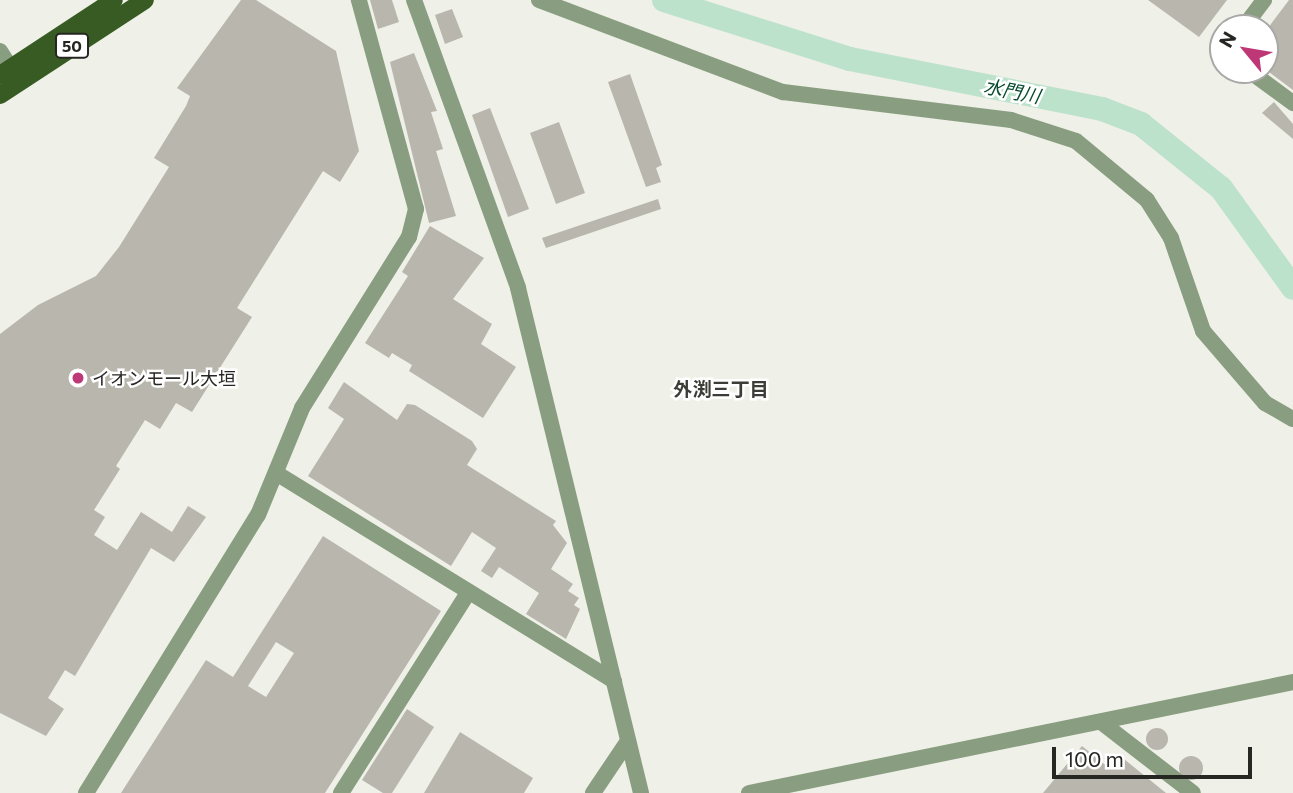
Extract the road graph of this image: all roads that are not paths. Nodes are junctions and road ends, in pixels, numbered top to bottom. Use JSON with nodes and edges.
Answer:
{"nodes":[{"id":1,"x":114,"y":0,"type":"edge"},
{"id":2,"x":145,"y":0,"type":"edge"},
{"id":3,"x":359,"y":0,"type":"edge"},
{"id":4,"x":414,"y":0,"type":"edge"},
{"id":5,"x":539,"y":0,"type":"edge"},
{"id":6,"x":0,"y":51,"type":"edge"},
{"id":7,"x":5,"y":71,"type":"edge"},
{"id":8,"x":1267,"y":84,"type":"edge"},
{"id":9,"x":0,"y":94,"type":"edge"},
{"id":10,"x":1293,"y":103,"type":"edge"},
{"id":11,"x":1293,"y":419,"type":"edge"},
{"id":12,"x":275,"y":473,"type":"junction"},
{"id":13,"x":468,"y":593,"type":"junction"},
{"id":14,"x":614,"y":681,"type":"junction"},
{"id":15,"x":1293,"y":682,"type":"edge"},
{"id":16,"x":1101,"y":722,"type":"junction"},
{"id":17,"x":628,"y":741,"type":"junction"},
{"id":18,"x":344,"y":792,"type":"edge"},
{"id":19,"x":86,"y":793,"type":"edge"},
{"id":20,"x":593,"y":793,"type":"edge"},
{"id":21,"x":641,"y":793,"type":"edge"},
{"id":22,"x":749,"y":793,"type":"edge"},
{"id":23,"x":1193,"y":793,"type":"edge"}],
"edges":[{"from":1,"to":7,"type":"main road","number":"50"},
{"from":2,"to":9,"type":"main road","number":"50"},
{"from":3,"to":12,"type":"street"},
{"from":4,"to":14,"type":"street"},
{"from":5,"to":11,"type":"street"},
{"from":6,"to":7,"type":"street"},
{"from":8,"to":10,"type":"street"},
{"from":12,"to":13,"type":"street"},
{"from":12,"to":19,"type":"street"},
{"from":13,"to":14,"type":"street"},
{"from":13,"to":18,"type":"street"},
{"from":14,"to":17,"type":"street"},
{"from":15,"to":16,"type":"street"},
{"from":16,"to":22,"type":"street"},
{"from":16,"to":23,"type":"street"},
{"from":17,"to":20,"type":"street"},
{"from":17,"to":21,"type":"street"}]}
